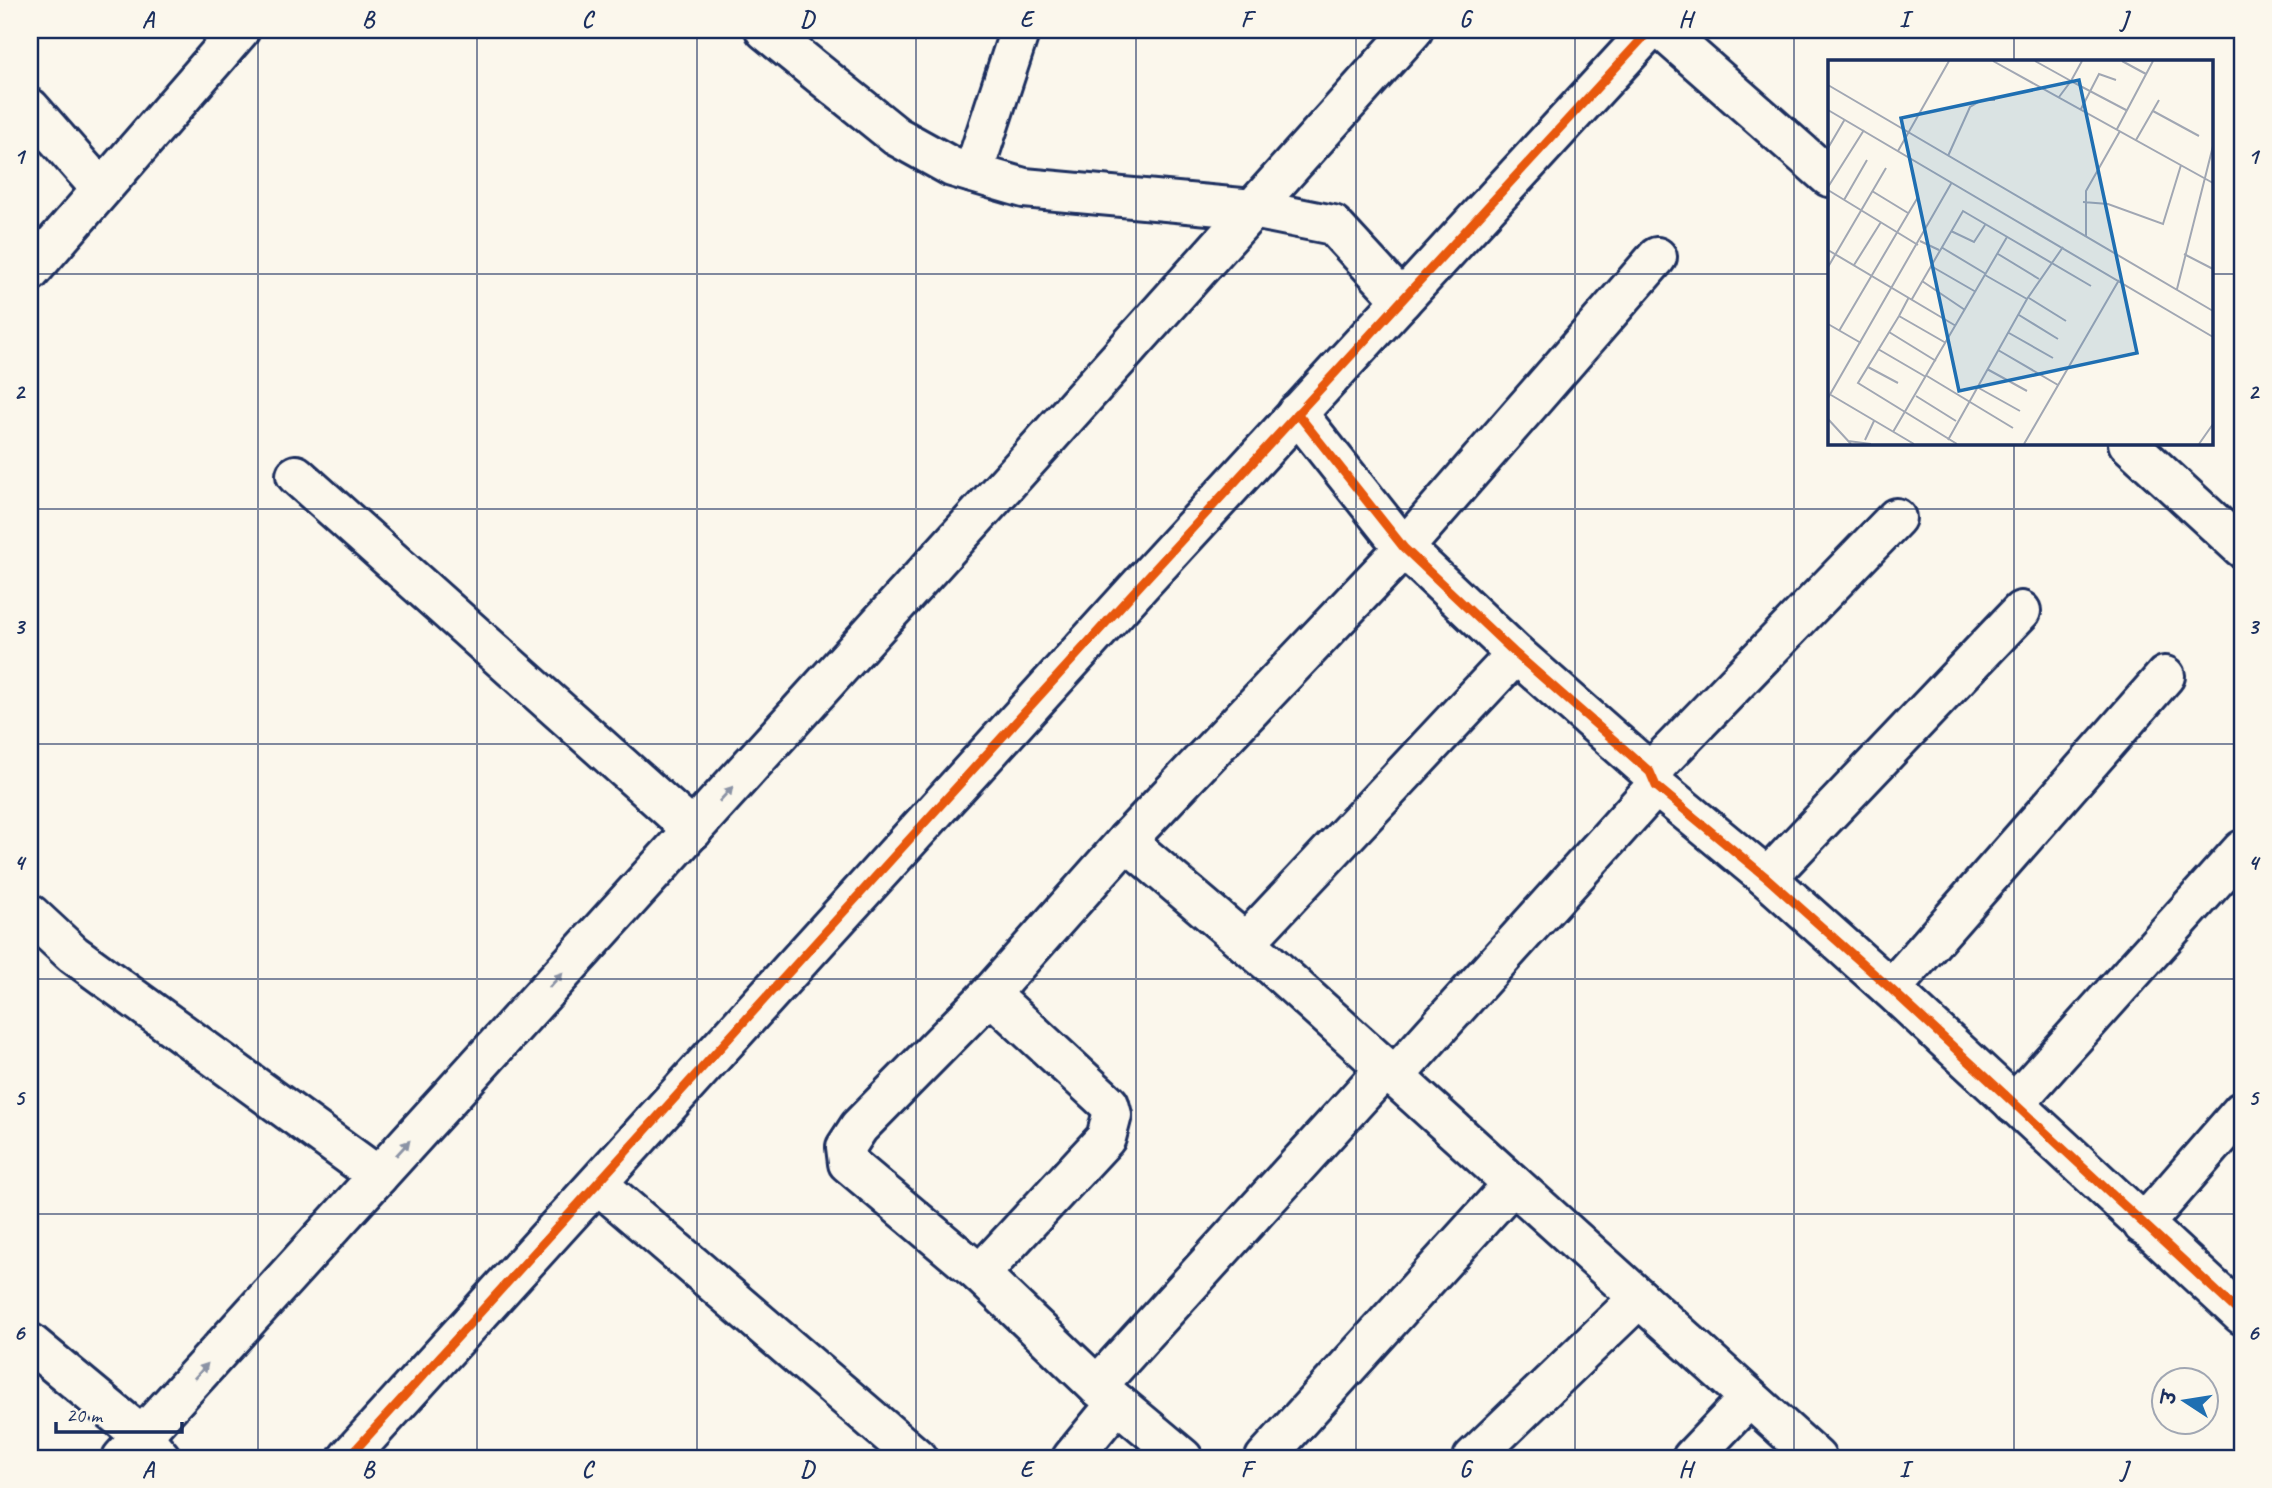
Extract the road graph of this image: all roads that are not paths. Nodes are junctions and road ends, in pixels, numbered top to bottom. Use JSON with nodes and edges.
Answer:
{"nodes":[{"id":1,"x":765,"y":30,"type":"edge"},
{"id":2,"x":1020,"y":30,"type":"edge"},
{"id":3,"x":1413,"y":30,"type":"edge"},
{"id":4,"x":1650,"y":30,"type":"edge"},
{"id":5,"x":1662,"y":30,"type":"edge"},
{"id":6,"x":230,"y":33,"type":"edge"},
{"id":7,"x":30,"y":108,"type":"edge"},
{"id":8,"x":973,"y":173,"type":"junction"},
{"id":9,"x":1828,"y":176,"type":"edge"},
{"id":10,"x":101,"y":189,"type":"junction"},
{"id":11,"x":1253,"y":209,"type":"junction"},
{"id":12,"x":1657,"y":257,"type":"dead end"},
{"id":13,"x":30,"y":272,"type":"edge"},
{"id":14,"x":1402,"y":300,"type":"junction"},
{"id":15,"x":1297,"y":413,"type":"junction"},
{"id":16,"x":2129,"y":444,"type":"edge"},
{"id":17,"x":296,"y":475,"type":"dead end"},
{"id":18,"x":1896,"y":518,"type":"dead end"},
{"id":19,"x":1404,"y":548,"type":"junction"},
{"id":20,"x":2242,"y":548,"type":"edge"},
{"id":21,"x":2021,"y":611,"type":"dead end"},
{"id":22,"x":1516,"y":654,"type":"junction"},
{"id":23,"x":2165,"y":676,"type":"dead end"},
{"id":24,"x":1653,"y":779,"type":"junction"},
{"id":25,"x":693,"y":830,"type":"junction"},
{"id":26,"x":1125,"y":841,"type":"junction"},
{"id":27,"x":2242,"y":850,"type":"edge"},
{"id":28,"x":1767,"y":878,"type":"junction"},
{"id":29,"x":30,"y":914,"type":"edge"},
{"id":30,"x":1245,"y":943,"type":"junction"},
{"id":31,"x":1891,"y":989,"type":"junction"},
{"id":32,"x":990,"y":993,"type":"junction"},
{"id":33,"x":1389,"y":1074,"type":"junction"},
{"id":34,"x":2014,"y":1104,"type":"junction"},
{"id":35,"x":2242,"y":1111,"type":"edge"},
{"id":36,"x":378,"y":1176,"type":"junction"},
{"id":37,"x":598,"y":1184,"type":"junction"},
{"id":38,"x":1513,"y":1184,"type":"junction"},
{"id":39,"x":2143,"y":1225,"type":"junction"},
{"id":40,"x":980,"y":1274,"type":"junction"},
{"id":41,"x":1639,"y":1298,"type":"junction"},
{"id":42,"x":2242,"y":1315,"type":"edge"},
{"id":43,"x":30,"y":1343,"type":"edge"},
{"id":44,"x":1107,"y":1395,"type":"junction"},
{"id":45,"x":1749,"y":1398,"type":"junction"},
{"id":46,"x":142,"y":1451,"type":"edge"},
{"id":47,"x":348,"y":1458,"type":"edge"},
{"id":48,"x":917,"y":1458,"type":"edge"},
{"id":49,"x":1072,"y":1458,"type":"edge"},
{"id":50,"x":1183,"y":1458,"type":"edge"},
{"id":51,"x":1265,"y":1458,"type":"edge"},
{"id":52,"x":1473,"y":1458,"type":"edge"},
{"id":53,"x":1692,"y":1458,"type":"edge"},
{"id":54,"x":1816,"y":1458,"type":"edge"}],
"edges":[{"from":1,"to":8,"type":"street"},
{"from":2,"to":8,"type":"street"},
{"from":3,"to":11,"type":"street"},
{"from":4,"to":14,"type":"street"},
{"from":5,"to":9,"type":"street"},
{"from":6,"to":10,"type":"street"},
{"from":7,"to":10,"type":"street"},
{"from":8,"to":11,"type":"street"},
{"from":10,"to":13,"type":"street"},
{"from":11,"to":14,"type":"street"},
{"from":25,"to":11,"type":"street","one_way":true},
{"from":12,"to":19,"type":"street"},
{"from":14,"to":15,"type":"street"},
{"from":15,"to":19,"type":"street"},
{"from":15,"to":37,"type":"street"},
{"from":16,"to":20,"type":"street"},
{"from":17,"to":25,"type":"street"},
{"from":18,"to":24,"type":"street"},
{"from":19,"to":22,"type":"street"},
{"from":19,"to":26,"type":"street"},
{"from":21,"to":28,"type":"street"},
{"from":22,"to":24,"type":"street"},
{"from":22,"to":30,"type":"street"},
{"from":23,"to":31,"type":"street"},
{"from":24,"to":28,"type":"street"},
{"from":24,"to":33,"type":"street"},
{"from":36,"to":25,"type":"street","one_way":true},
{"from":26,"to":30,"type":"street"},
{"from":26,"to":32,"type":"street"},
{"from":27,"to":34,"type":"street"},
{"from":28,"to":31,"type":"street"},
{"from":29,"to":36,"type":"street"},
{"from":30,"to":33,"type":"street"},
{"from":31,"to":34,"type":"street"},
{"from":32,"to":40,"type":"street"},
{"from":32,"to":40,"type":"street"},
{"from":33,"to":38,"type":"street"},
{"from":33,"to":44,"type":"street"},
{"from":34,"to":39,"type":"street"},
{"from":35,"to":39,"type":"street"},
{"from":46,"to":36,"type":"street","one_way":true},
{"from":37,"to":47,"type":"street"},
{"from":37,"to":48,"type":"street"},
{"from":38,"to":41,"type":"street"},
{"from":38,"to":51,"type":"street"},
{"from":39,"to":42,"type":"street"},
{"from":40,"to":44,"type":"street"},
{"from":41,"to":45,"type":"street"},
{"from":41,"to":52,"type":"street"},
{"from":43,"to":46,"type":"street"},
{"from":44,"to":49,"type":"street"},
{"from":44,"to":50,"type":"street"},
{"from":45,"to":53,"type":"street"},
{"from":45,"to":54,"type":"street"}]}
